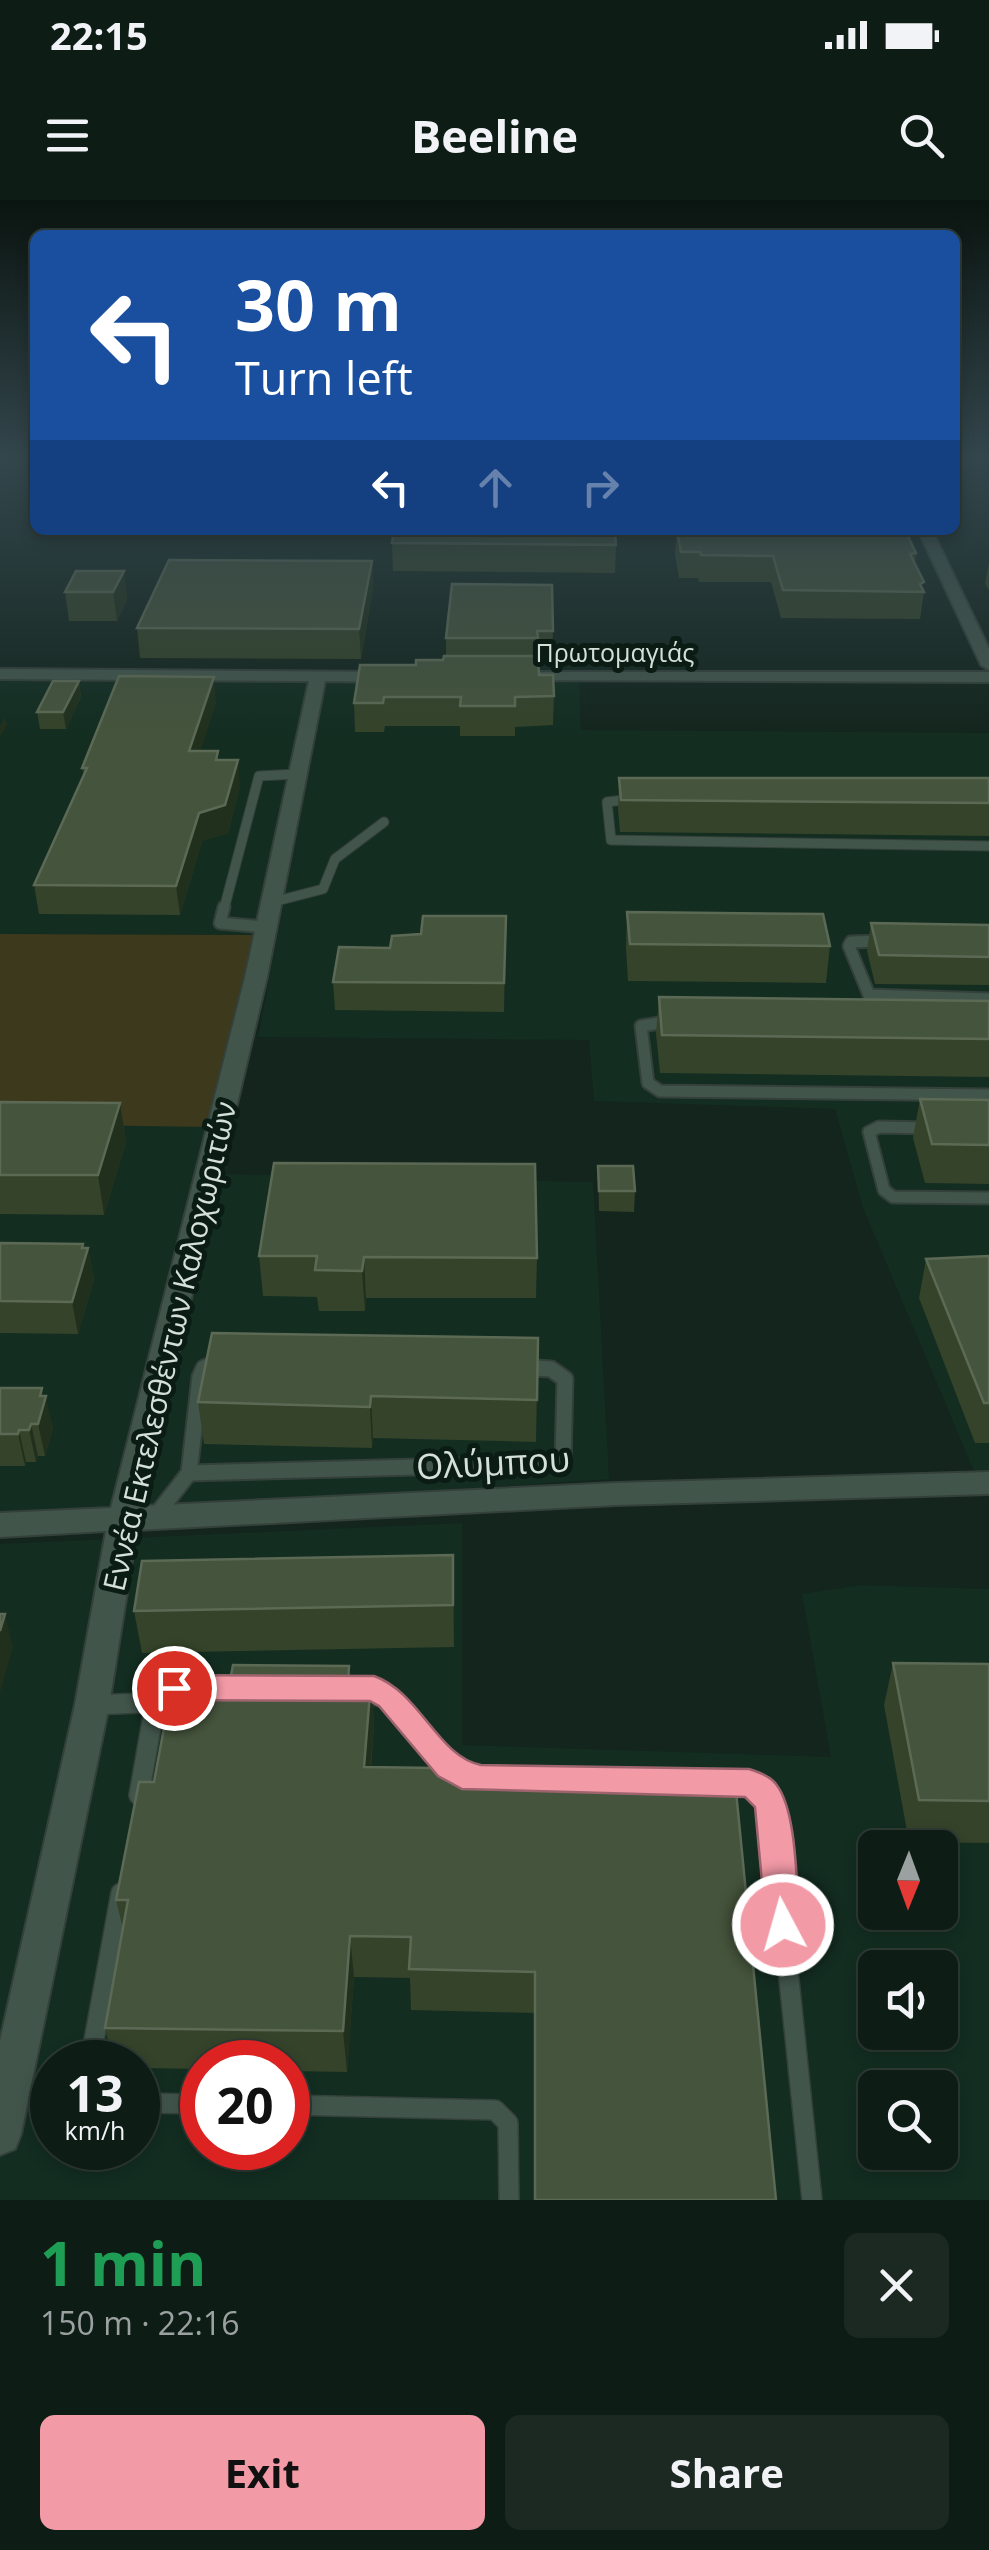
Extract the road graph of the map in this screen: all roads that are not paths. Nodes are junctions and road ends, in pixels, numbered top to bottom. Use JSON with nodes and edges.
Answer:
{"nodes":[{"id":1,"x":934,"y":549,"type":"edge"},
{"id":2,"x":989,"y":665,"type":"edge"},
{"id":3,"x":0,"y":674,"type":"edge"},
{"id":4,"x":318,"y":677,"type":"junction"},
{"id":5,"x":417,"y":677,"type":"edge"},
{"id":6,"x":496,"y":677,"type":"edge"},
{"id":7,"x":989,"y":677,"type":"edge"},
{"id":8,"x":297,"y":774,"type":"junction"},
{"id":9,"x":638,"y":800,"type":"edge"},
{"id":10,"x":384,"y":822,"type":"dead end"},
{"id":11,"x":989,"y":846,"type":"edge"},
{"id":12,"x":267,"y":915,"type":"junction"},
{"id":13,"x":897,"y":941,"type":"edge"},
{"id":14,"x":989,"y":998,"type":"edge"},
{"id":15,"x":692,"y":1022,"type":"edge"},
{"id":16,"x":989,"y":1095,"type":"edge"},
{"id":17,"x":952,"y":1128,"type":"edge"},
{"id":18,"x":989,"y":1198,"type":"edge"},
{"id":19,"x":238,"y":1362,"type":"edge"},
{"id":20,"x":510,"y":1366,"type":"edge"},
{"id":21,"x":189,"y":1473,"type":"junction"},
{"id":22,"x":989,"y":1483,"type":"edge"},
{"id":23,"x":156,"y":1514,"type":"junction"},
{"id":24,"x":124,"y":1516,"type":"junction"},
{"id":25,"x":0,"y":1525,"type":"edge"},
{"id":26,"x":210,"y":1688,"type":"edge"},
{"id":27,"x":338,"y":1688,"type":"edge"},
{"id":28,"x":156,"y":1699,"type":"junction"},
{"id":29,"x":92,"y":1705,"type":"junction"},
{"id":30,"x":481,"y":1778,"type":"edge"},
{"id":31,"x":672,"y":1782,"type":"edge"},
{"id":32,"x":136,"y":1814,"type":"edge"},
{"id":33,"x":125,"y":1871,"type":"edge"},
{"id":34,"x":94,"y":2040,"type":"edge"},
{"id":35,"x":310,"y":2105,"type":"edge"},
{"id":36,"x":0,"y":2134,"type":"edge"},
{"id":37,"x":509,"y":2200,"type":"edge"},
{"id":38,"x":812,"y":2200,"type":"edge"}],
"edges":[{"from":1,"to":2,"type":"street"},
{"from":3,"to":4,"type":"street"},
{"from":4,"to":5,"type":"street"},
{"from":4,"to":8,"type":"street","name":"Εννέα Εκτελεσθέντων Καλοχωριτών"},
{"from":6,"to":7,"type":"street","name":"Πρωτομαγιάς"},
{"from":8,"to":12,"type":"street","name":"Εννέα Εκτελεσθέντων Καλοχωριτών"},
{"from":8,"to":12,"type":"lane"},
{"from":9,"to":11,"type":"lane"},
{"from":10,"to":12,"type":"lane"},
{"from":12,"to":24,"type":"street","name":"Εννέα Εκτελεσθέντων Καλοχωριτών"},
{"from":13,"to":14,"type":"lane"},
{"from":15,"to":16,"type":"lane"},
{"from":17,"to":18,"type":"lane"},
{"from":19,"to":21,"type":"lane"},
{"from":20,"to":21,"type":"lane"},
{"from":21,"to":23,"type":"lane"},
{"from":22,"to":23,"type":"street","name":"Ολύμπου"},
{"from":23,"to":24,"type":"street","name":"Ολύμπου"},
{"from":24,"to":25,"type":"street","name":"Ολύμπου"},
{"from":24,"to":29,"type":"street","name":"Εννέα Εκτελεσθέντων Καλοχωριτών"},
{"from":26,"to":28,"type":"lane"},
{"from":27,"to":30,"type":"lane"},
{"from":28,"to":29,"type":"lane"},
{"from":28,"to":32,"type":"lane"},
{"from":29,"to":36,"type":"street","name":"Εννέα Εκτελεσθέντων Καλοχωριτών"},
{"from":31,"to":38,"type":"lane"},
{"from":33,"to":34,"type":"lane"},
{"from":35,"to":37,"type":"lane"}]}
